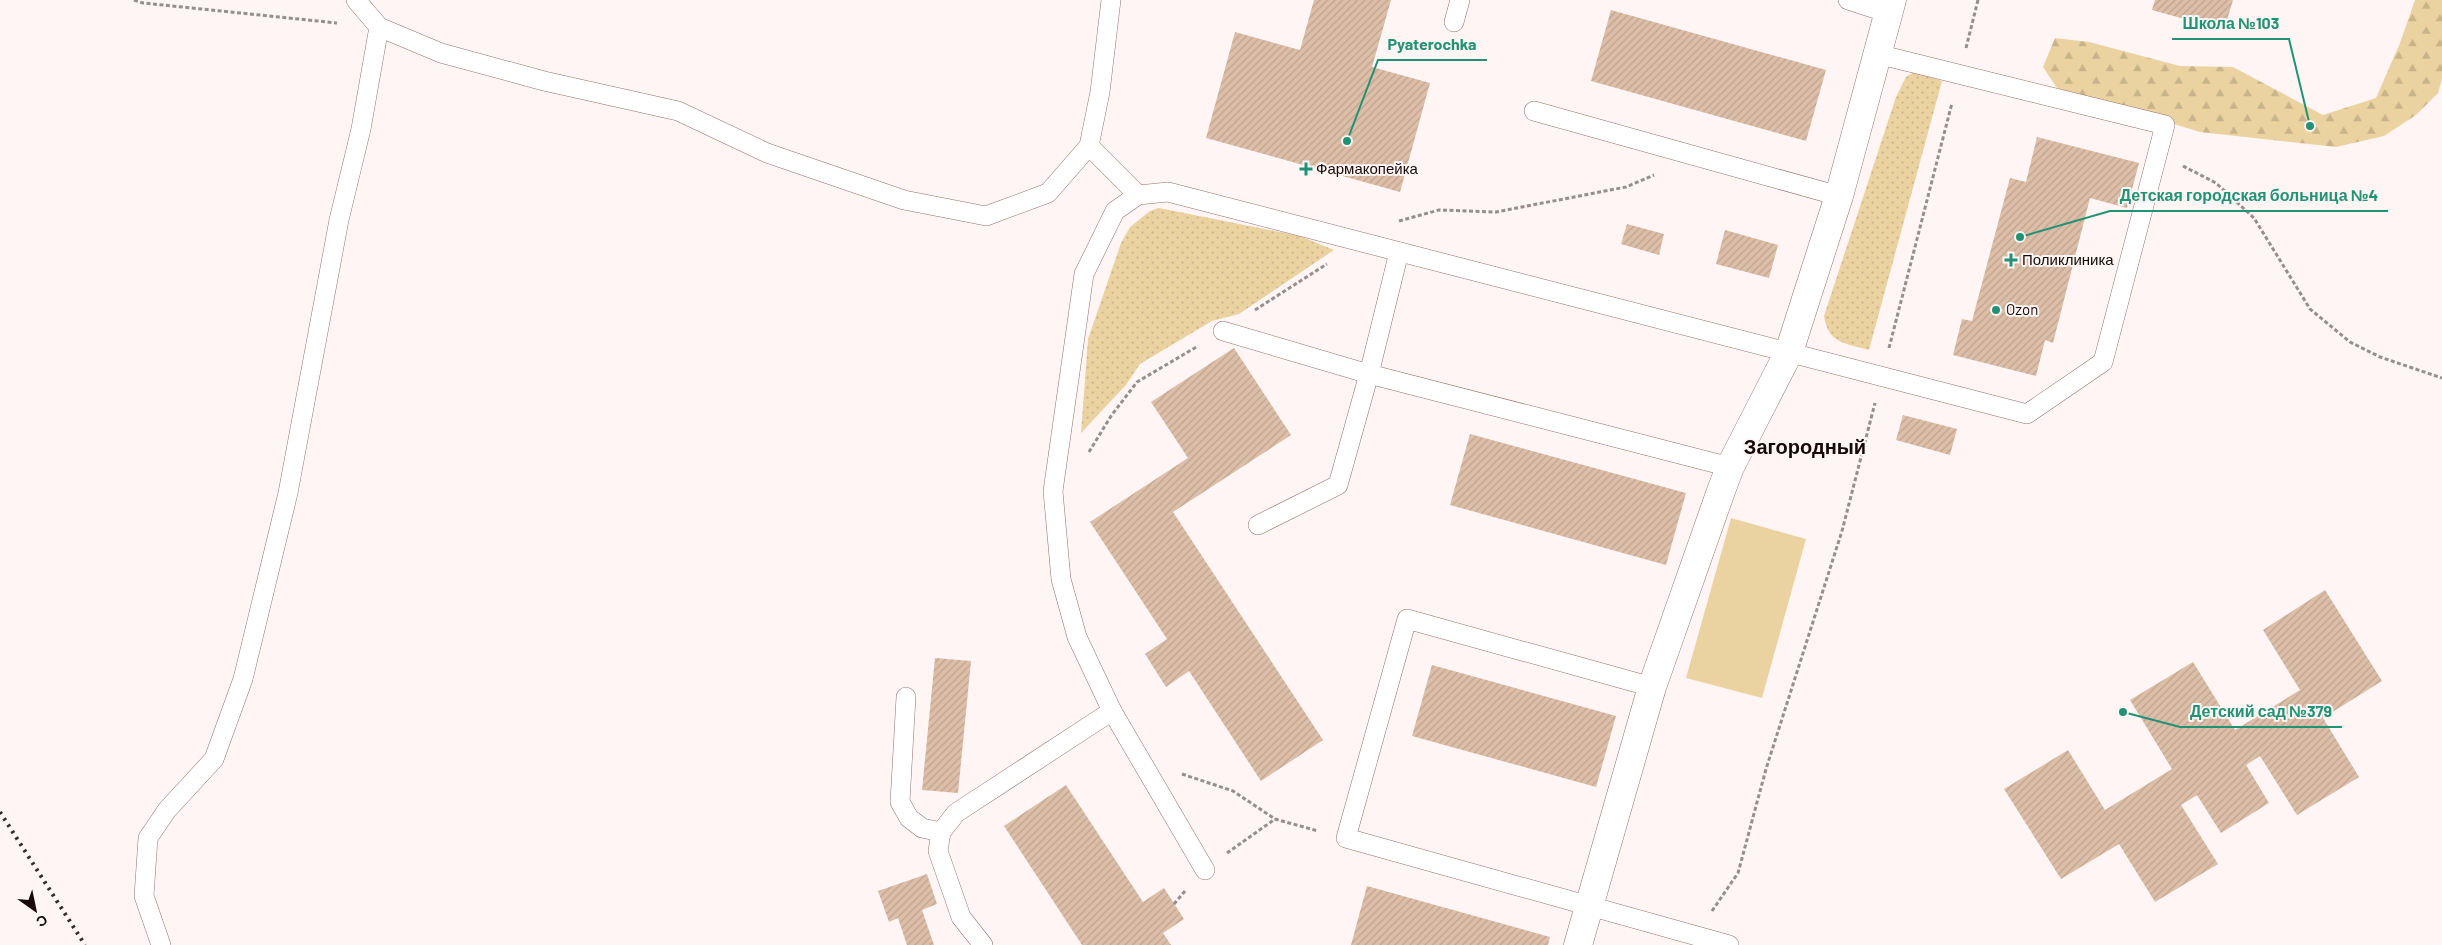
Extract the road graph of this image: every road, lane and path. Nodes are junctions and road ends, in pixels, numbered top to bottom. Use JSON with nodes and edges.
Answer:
{"nodes":[{"id":1,"x":134,"y":0,"type":"edge"},
{"id":2,"x":356,"y":0,"type":"edge"},
{"id":3,"x":1111,"y":0,"type":"edge"},
{"id":4,"x":1460,"y":0,"type":"edge"},
{"id":5,"x":1848,"y":0,"type":"edge"},
{"id":6,"x":1978,"y":0,"type":"edge"},
{"id":7,"x":1890,"y":6,"type":"edge"},
{"id":8,"x":1454,"y":22,"type":"dead end"},
{"id":9,"x":378,"y":27,"type":"junction"},
{"id":10,"x":1877,"y":54,"type":"junction"},
{"id":11,"x":1960,"y":75,"type":"junction"},
{"id":12,"x":1534,"y":111,"type":"dead end"},
{"id":13,"x":1089,"y":146,"type":"junction"},
{"id":14,"x":2158,"y":153,"type":"junction"},
{"id":15,"x":1698,"y":157,"type":"junction"},
{"id":16,"x":1138,"y":196,"type":"junction"},
{"id":17,"x":1839,"y":196,"type":"junction"},
{"id":18,"x":1361,"y":242,"type":"junction"},
{"id":19,"x":1398,"y":252,"type":"junction"},
{"id":20,"x":1223,"y":331,"type":"junction"},
{"id":21,"x":1789,"y":352,"type":"junction"},
{"id":22,"x":1369,"y":374,"type":"junction"},
{"id":23,"x":1882,"y":376,"type":"junction"},
{"id":24,"x":2442,"y":378,"type":"edge"},
{"id":25,"x":1730,"y":467,"type":"junction"},
{"id":26,"x":1053,"y":491,"type":"junction"},
{"id":27,"x":1258,"y":525,"type":"dead end"},
{"id":28,"x":1652,"y":687,"type":"junction"},
{"id":29,"x":906,"y":698,"type":"dead end"},
{"id":30,"x":1112,"y":711,"type":"junction"},
{"id":31,"x":1141,"y":761,"type":"junction"},
{"id":32,"x":940,"y":832,"type":"junction"},
{"id":33,"x":1346,"y":838,"type":"junction"},
{"id":34,"x":1205,"y":870,"type":"dead end"},
{"id":35,"x":1589,"y":906,"type":"junction"},
{"id":36,"x":1695,"y":935,"type":"junction"},
{"id":37,"x":161,"y":945,"type":"edge"},
{"id":38,"x":983,"y":945,"type":"edge"},
{"id":39,"x":1578,"y":945,"type":"edge"},
{"id":40,"x":1729,"y":945,"type":"edge"}],
"edges":[{"from":1,"to":9,"type":"path"},
{"from":2,"to":9,"type":"lane"},
{"from":3,"to":13,"type":"lane"},
{"from":4,"to":8,"type":"lane"},
{"from":5,"to":7,"type":"lane"},
{"from":6,"to":11,"type":"path"},
{"from":7,"to":10,"type":"street"},
{"from":9,"to":13,"type":"lane"},
{"from":9,"to":37,"type":"lane"},
{"from":10,"to":11,"type":"lane"},
{"from":10,"to":17,"type":"street"},
{"from":11,"to":14,"type":"lane"},
{"from":11,"to":23,"type":"path"},
{"from":12,"to":15,"type":"lane"},
{"from":13,"to":16,"type":"lane"},
{"from":14,"to":23,"type":"lane"},
{"from":14,"to":24,"type":"path"},
{"from":15,"to":17,"type":"lane"},
{"from":15,"to":18,"type":"path"},
{"from":16,"to":18,"type":"lane"},
{"from":16,"to":26,"type":"lane"},
{"from":17,"to":21,"type":"street"},
{"from":18,"to":19,"type":"lane"},
{"from":18,"to":20,"type":"path"},
{"from":19,"to":21,"type":"lane"},
{"from":19,"to":22,"type":"lane"},
{"from":20,"to":22,"type":"lane"},
{"from":20,"to":26,"type":"path"},
{"from":21,"to":23,"type":"lane"},
{"from":21,"to":25,"type":"street"},
{"from":22,"to":25,"type":"lane"},
{"from":22,"to":27,"type":"lane"},
{"from":23,"to":36,"type":"path"},
{"from":25,"to":28,"type":"street"},
{"from":26,"to":30,"type":"lane"},
{"from":28,"to":33,"type":"lane"},
{"from":28,"to":35,"type":"street"},
{"from":29,"to":32,"type":"lane"},
{"from":30,"to":31,"type":"lane"},
{"from":30,"to":32,"type":"lane"},
{"from":31,"to":33,"type":"path"},
{"from":31,"to":34,"type":"lane"},
{"from":32,"to":38,"type":"lane"},
{"from":33,"to":35,"type":"lane"},
{"from":35,"to":36,"type":"lane"},
{"from":35,"to":39,"type":"street"},
{"from":36,"to":40,"type":"lane"}]}
